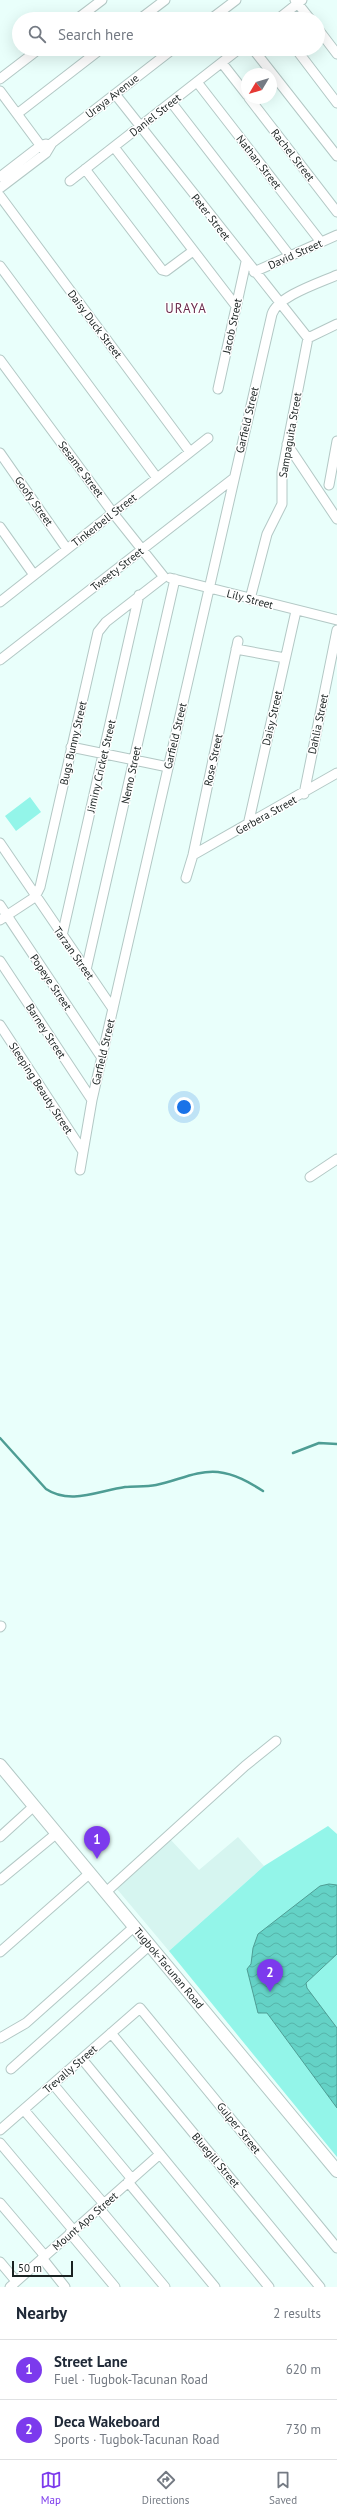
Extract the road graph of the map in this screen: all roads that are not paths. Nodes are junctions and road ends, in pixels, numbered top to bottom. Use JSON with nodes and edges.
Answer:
{"nodes":[{"id":1,"x":102,"y":0,"type":"edge"},
{"id":2,"x":164,"y":0,"type":"edge"},
{"id":3,"x":236,"y":0,"type":"edge"},
{"id":4,"x":299,"y":1,"type":"edge"},
{"id":5,"x":86,"y":12,"type":"edge"},
{"id":6,"x":149,"y":12,"type":"edge"},
{"id":7,"x":220,"y":12,"type":"edge"},
{"id":8,"x":286,"y":12,"type":"edge"},
{"id":9,"x":306,"y":12,"type":"edge"},
{"id":10,"x":325,"y":38,"type":"edge"},
{"id":11,"x":337,"y":54,"type":"edge"},
{"id":12,"x":30,"y":56,"type":"edge"},
{"id":13,"x":92,"y":56,"type":"edge"},
{"id":14,"x":164,"y":56,"type":"edge"},
{"id":15,"x":231,"y":56,"type":"edge"},
{"id":16,"x":258,"y":56,"type":"edge"},
{"id":17,"x":301,"y":56,"type":"edge"},
{"id":18,"x":222,"y":63,"type":"junction"},
{"id":19,"x":0,"y":79,"type":"edge"},
{"id":20,"x":197,"y":82,"type":"junction"},
{"id":21,"x":241,"y":87,"type":"edge"},
{"id":22,"x":0,"y":91,"type":"edge"},
{"id":23,"x":116,"y":94,"type":"junction"},
{"id":24,"x":171,"y":102,"type":"junction"},
{"id":25,"x":337,"y":103,"type":"edge"},
{"id":26,"x":254,"y":104,"type":"edge"},
{"id":27,"x":17,"y":114,"type":"junction"},
{"id":28,"x":140,"y":126,"type":"junction"},
{"id":29,"x":114,"y":147,"type":"junction"},
{"id":30,"x":43,"y":149,"type":"junction"},
{"id":31,"x":337,"y":156,"type":"edge"},
{"id":32,"x":85,"y":169,"type":"junction"},
{"id":33,"x":0,"y":177,"type":"edge"},
{"id":34,"x":70,"y":181,"type":"dead end"},
{"id":35,"x":0,"y":188,"type":"edge"},
{"id":36,"x":0,"y":196,"type":"edge"},
{"id":37,"x":337,"y":212,"type":"edge"},
{"id":38,"x":337,"y":235,"type":"edge"},
{"id":39,"x":321,"y":242,"type":"junction"},
{"id":40,"x":193,"y":251,"type":"junction"},
{"id":41,"x":290,"y":256,"type":"junction"},
{"id":42,"x":246,"y":262,"type":"junction"},
{"id":43,"x":0,"y":266,"type":"edge"},
{"id":44,"x":254,"y":272,"type":"junction"},
{"id":45,"x":337,"y":276,"type":"edge"},
{"id":46,"x":279,"y":304,"type":"junction"},
{"id":47,"x":236,"y":306,"type":"junction"},
{"id":48,"x":337,"y":324,"type":"edge"},
{"id":49,"x":308,"y":338,"type":"junction"},
{"id":50,"x":0,"y":360,"type":"edge"},
{"id":51,"x":218,"y":389,"type":"dead end"},
{"id":52,"x":208,"y":438,"type":"dead end"},
{"id":53,"x":337,"y":441,"type":"edge"},
{"id":54,"x":287,"y":444,"type":"junction"},
{"id":55,"x":190,"y":452,"type":"junction"},
{"id":56,"x":0,"y":453,"type":"edge"},
{"id":57,"x":157,"y":478,"type":"junction"},
{"id":58,"x":234,"y":478,"type":"junction"},
{"id":59,"x":333,"y":483,"type":"edge"},
{"id":60,"x":319,"y":490,"type":"junction"},
{"id":61,"x":113,"y":513,"type":"junction"},
{"id":62,"x":337,"y":519,"type":"edge"},
{"id":63,"x":0,"y":527,"type":"edge"},
{"id":64,"x":67,"y":549,"type":"junction"},
{"id":65,"x":142,"y":550,"type":"junction"},
{"id":66,"x":34,"y":575,"type":"junction"},
{"id":67,"x":164,"y":576,"type":"junction"},
{"id":68,"x":175,"y":580,"type":"junction"},
{"id":69,"x":208,"y":588,"type":"junction"},
{"id":70,"x":139,"y":595,"type":"junction"},
{"id":71,"x":250,"y":599,"type":"junction"},
{"id":72,"x":0,"y":602,"type":"edge"},
{"id":73,"x":296,"y":611,"type":"junction"},
{"id":74,"x":337,"y":620,"type":"edge"},
{"id":75,"x":337,"y":630,"type":"edge"},
{"id":76,"x":286,"y":658,"type":"junction"},
{"id":77,"x":0,"y":660,"type":"edge"},
{"id":78,"x":333,"y":669,"type":"edge"},
{"id":79,"x":71,"y":747,"type":"junction"},
{"id":80,"x":104,"y":753,"type":"junction"},
{"id":81,"x":134,"y":760,"type":"junction"},
{"id":82,"x":168,"y":767,"type":"junction"},
{"id":83,"x":337,"y":774,"type":"edge"},
{"id":84,"x":304,"y":794,"type":"junction"},
{"id":85,"x":248,"y":825,"type":"junction"},
{"id":86,"x":0,"y":843,"type":"edge"},
{"id":87,"x":193,"y":854,"type":"junction"},
{"id":88,"x":186,"y":878,"type":"dead end"},
{"id":89,"x":35,"y":897,"type":"junction"},
{"id":90,"x":0,"y":905,"type":"edge"},
{"id":91,"x":3,"y":918,"type":"edge"},
{"id":92,"x":62,"y":936,"type":"junction"},
{"id":93,"x":0,"y":961,"type":"edge"},
{"id":94,"x":86,"y":970,"type":"junction"},
{"id":95,"x":113,"y":1009,"type":"junction"},
{"id":96,"x":0,"y":1025,"type":"edge"},
{"id":97,"x":102,"y":1058,"type":"junction"},
{"id":98,"x":92,"y":1100,"type":"junction"},
{"id":99,"x":82,"y":1150,"type":"junction"},
{"id":100,"x":337,"y":1160,"type":"edge"},
{"id":101,"x":80,"y":1170,"type":"dead end"},
{"id":102,"x":310,"y":1177,"type":"dead end"},
{"id":103,"x":276,"y":1741,"type":"dead end"},
{"id":104,"x":0,"y":1765,"type":"edge"},
{"id":105,"x":34,"y":1806,"type":"junction"},
{"id":106,"x":56,"y":1833,"type":"junction"},
{"id":107,"x":0,"y":1837,"type":"edge"},
{"id":108,"x":90,"y":1873,"type":"junction"},
{"id":109,"x":0,"y":1880,"type":"edge"},
{"id":110,"x":106,"y":1892,"type":"junction"},
{"id":111,"x":135,"y":1926,"type":"junction"},
{"id":112,"x":150,"y":1945,"type":"junction"},
{"id":113,"x":0,"y":1952,"type":"edge"},
{"id":114,"x":140,"y":2008,"type":"joint"},
{"id":115,"x":111,"y":2033,"type":"junction"},
{"id":116,"x":0,"y":2038,"type":"edge"},
{"id":117,"x":82,"y":2059,"type":"junction"},
{"id":118,"x":12,"y":2069,"type":"dead end"},
{"id":119,"x":53,"y":2084,"type":"junction"},
{"id":120,"x":24,"y":2110,"type":"junction"},
{"id":121,"x":0,"y":2130,"type":"edge"},
{"id":122,"x":0,"y":2143,"type":"edge"},
{"id":123,"x":160,"y":2154,"type":"junction"},
{"id":124,"x":337,"y":2171,"type":"edge"},
{"id":125,"x":130,"y":2181,"type":"junction"},
{"id":126,"x":0,"y":2202,"type":"edge"},
{"id":127,"x":101,"y":2206,"type":"junction"},
{"id":128,"x":72,"y":2232,"type":"junction"},
{"id":129,"x":337,"y":2248,"type":"edge"},
{"id":130,"x":43,"y":2257,"type":"junction"},
{"id":131,"x":0,"y":2262,"type":"edge"},
{"id":132,"x":14,"y":2285,"type":"edge"},
{"id":133,"x":65,"y":2287,"type":"edge"},
{"id":134,"x":115,"y":2287,"type":"edge"},
{"id":135,"x":165,"y":2287,"type":"edge"},
{"id":136,"x":215,"y":2287,"type":"edge"},
{"id":137,"x":268,"y":2287,"type":"edge"},
{"id":138,"x":320,"y":2287,"type":"edge"}],
"edges":[{"from":1,"to":5,"type":"street"},
{"from":2,"to":6,"type":"street"},
{"from":3,"to":7,"type":"street"},
{"from":4,"to":8,"type":"street"},
{"from":4,"to":9,"type":"street"},
{"from":10,"to":11,"type":"street"},
{"from":12,"to":19,"type":"street"},
{"from":13,"to":27,"type":"street"},
{"from":14,"to":23,"type":"street","name":"Uraya Avenue"},
{"from":15,"to":18,"type":"street","name":"Daniel Street"},
{"from":16,"to":31,"type":"street"},
{"from":17,"to":25,"type":"street"},
{"from":18,"to":20,"type":"street","name":"Daniel Street"},
{"from":18,"to":21,"type":"street"},
{"from":20,"to":24,"type":"street","name":"Daniel Street"},
{"from":20,"to":39,"type":"street","name":"Nathan Street"},
{"from":22,"to":27,"type":"street"},
{"from":23,"to":28,"type":"street","name":"Peter Street"},
{"from":23,"to":30,"type":"street","name":"Uraya Avenue"},
{"from":24,"to":28,"type":"street","name":"Daniel Street"},
{"from":24,"to":41,"type":"street"},
{"from":26,"to":37,"type":"street","name":"Rachel Street"},
{"from":27,"to":30,"type":"street"},
{"from":28,"to":29,"type":"street","name":"Daniel Street"},
{"from":28,"to":42,"type":"street","name":"Peter Street"},
{"from":29,"to":32,"type":"street","name":"Daniel Street"},
{"from":29,"to":40,"type":"street"},
{"from":30,"to":33,"type":"street","name":"Uraya Avenue"},
{"from":30,"to":35,"type":"street","name":"Uraya Avenue"},
{"from":32,"to":34,"type":"street","name":"Daniel Street"},
{"from":32,"to":40,"type":"street"},
{"from":36,"to":55,"type":"street","name":"Daisy Duck Street"},
{"from":38,"to":39,"type":"street","name":"David Street"},
{"from":39,"to":41,"type":"street","name":"David Street"},
{"from":40,"to":47,"type":"street"},
{"from":41,"to":44,"type":"street","name":"David Street"},
{"from":42,"to":44,"type":"street","name":"Peter Street"},
{"from":42,"to":47,"type":"street","name":"Jacob Street"},
{"from":43,"to":57,"type":"street"},
{"from":44,"to":46,"type":"street","name":"Peter Street"},
{"from":45,"to":46,"type":"street"},
{"from":46,"to":49,"type":"street","name":"Peter Street"},
{"from":46,"to":58,"type":"street","name":"Garfield Street"},
{"from":47,"to":51,"type":"street","name":"Jacob Street"},
{"from":48,"to":49,"type":"street"},
{"from":49,"to":54,"type":"street","name":"Sampaguita Street"},
{"from":50,"to":61,"type":"street","name":"Sesame Street"},
{"from":52,"to":55,"type":"street","name":"Tinkerbell Street"},
{"from":53,"to":59,"type":"street"},
{"from":54,"to":60,"type":"street"},
{"from":54,"to":71,"type":"street","name":"Sampaguita Street"},
{"from":55,"to":57,"type":"street","name":"Tinkerbell Street"},
{"from":56,"to":64,"type":"street","name":"Goofy Street"},
{"from":57,"to":61,"type":"street","name":"Tinkerbell Street"},
{"from":58,"to":65,"type":"street","name":"Tweety Street"},
{"from":58,"to":69,"type":"street","name":"Garfield Street"},
{"from":59,"to":60,"type":"street"},
{"from":60,"to":62,"type":"street"},
{"from":61,"to":64,"type":"street","name":"Tinkerbell Street"},
{"from":61,"to":65,"type":"street","name":"Sesame Street"},
{"from":63,"to":66,"type":"street"},
{"from":64,"to":66,"type":"street","name":"Tinkerbell Street"},
{"from":65,"to":67,"type":"street","name":"Sesame Street"},
{"from":65,"to":77,"type":"street","name":"Tweety Street"},
{"from":66,"to":72,"type":"street","name":"Tinkerbell Street"},
{"from":67,"to":68,"type":"street","name":"Lily Street"},
{"from":67,"to":70,"type":"street","name":"Bugs Bunny Street"},
{"from":68,"to":69,"type":"street","name":"Lily Street"},
{"from":68,"to":81,"type":"street","name":"Nemo Street"},
{"from":69,"to":71,"type":"street","name":"Lily Street"},
{"from":69,"to":82,"type":"street","name":"Garfield Street"},
{"from":70,"to":79,"type":"street","name":"Bugs Bunny Street"},
{"from":70,"to":80,"type":"street","name":"Jiminy Cricket Street"},
{"from":71,"to":73,"type":"street","name":"Lily Street"},
{"from":73,"to":74,"type":"street","name":"Lily Street"},
{"from":73,"to":76,"type":"street","name":"Daisy Street"},
{"from":75,"to":78,"type":"street","name":"Dahlia Street"},
{"from":76,"to":85,"type":"street","name":"Daisy Street"},
{"from":76,"to":87,"type":"street","name":"Rose Street"},
{"from":78,"to":84,"type":"street","name":"Dahlia Street"},
{"from":79,"to":80,"type":"street"},
{"from":79,"to":89,"type":"street","name":"Bugs Bunny Street"},
{"from":80,"to":81,"type":"street"},
{"from":80,"to":92,"type":"street","name":"Jiminy Cricket Street"},
{"from":81,"to":82,"type":"street"},
{"from":81,"to":94,"type":"street","name":"Nemo Street"},
{"from":82,"to":95,"type":"street","name":"Garfield Street"},
{"from":83,"to":84,"type":"street","name":"Gerbera Street"},
{"from":84,"to":85,"type":"street","name":"Gerbera Street"},
{"from":85,"to":87,"type":"street","name":"Gerbera Street"},
{"from":86,"to":89,"type":"street"},
{"from":87,"to":88,"type":"street","name":"Rose Street"},
{"from":89,"to":91,"type":"street"},
{"from":89,"to":92,"type":"street","name":"Tarzan Street"},
{"from":90,"to":91,"type":"street","name":"Popeye Street"},
{"from":91,"to":97,"type":"street","name":"Popeye Street"},
{"from":92,"to":94,"type":"street","name":"Tarzan Street"},
{"from":93,"to":98,"type":"street","name":"Barney Street"},
{"from":94,"to":95,"type":"street","name":"Tarzan Street"},
{"from":95,"to":97,"type":"street","name":"Garfield Street"},
{"from":96,"to":99,"type":"street","name":"Sleeping Beauty Street"},
{"from":97,"to":98,"type":"street","name":"Garfield Street"},
{"from":98,"to":99,"type":"street","name":"Garfield Street"},
{"from":99,"to":101,"type":"street","name":"Garfield Street"},
{"from":100,"to":102,"type":"street"},
{"from":103,"to":110,"type":"street"},
{"from":104,"to":105,"type":"street","name":"Tugbok-Tacunan Road"},
{"from":105,"to":106,"type":"street","name":"Tugbok-Tacunan Road"},
{"from":105,"to":107,"type":"street"},
{"from":106,"to":108,"type":"street","name":"Tugbok-Tacunan Road"},
{"from":106,"to":109,"type":"street"},
{"from":108,"to":110,"type":"street","name":"Tugbok-Tacunan Road"},
{"from":108,"to":113,"type":"street"},
{"from":110,"to":111,"type":"street","name":"Tugbok-Tacunan Road"},
{"from":111,"to":112,"type":"street","name":"Tugbok-Tacunan Road"},
{"from":111,"to":116,"type":"street"},
{"from":112,"to":118,"type":"street"},
{"from":112,"to":124,"type":"street","name":"Tugbok-Tacunan Road"},
{"from":114,"to":115,"type":"street","name":"Trevally Street"},
{"from":114,"to":129,"type":"street","name":"Gulper Street"},
{"from":115,"to":117,"type":"street","name":"Trevally Street"},
{"from":115,"to":138,"type":"street","name":"Bluegill Street"},
{"from":117,"to":119,"type":"street","name":"Trevally Street"},
{"from":117,"to":123,"type":"street"},
{"from":119,"to":120,"type":"street","name":"Trevally Street"},
{"from":119,"to":125,"type":"street"},
{"from":120,"to":121,"type":"street","name":"Trevally Street"},
{"from":120,"to":127,"type":"street"},
{"from":122,"to":128,"type":"street"},
{"from":123,"to":125,"type":"street","name":"Mount Apo Street"},
{"from":123,"to":137,"type":"street"},
{"from":125,"to":127,"type":"street","name":"Mount Apo Street"},
{"from":125,"to":136,"type":"street"},
{"from":126,"to":130,"type":"street"},
{"from":127,"to":128,"type":"street","name":"Mount Apo Street"},
{"from":127,"to":135,"type":"street"},
{"from":128,"to":130,"type":"street","name":"Mount Apo Street"},
{"from":128,"to":134,"type":"street"},
{"from":130,"to":132,"type":"street","name":"Mount Apo Street"},
{"from":130,"to":133,"type":"street"},
{"from":131,"to":132,"type":"street"}]}
